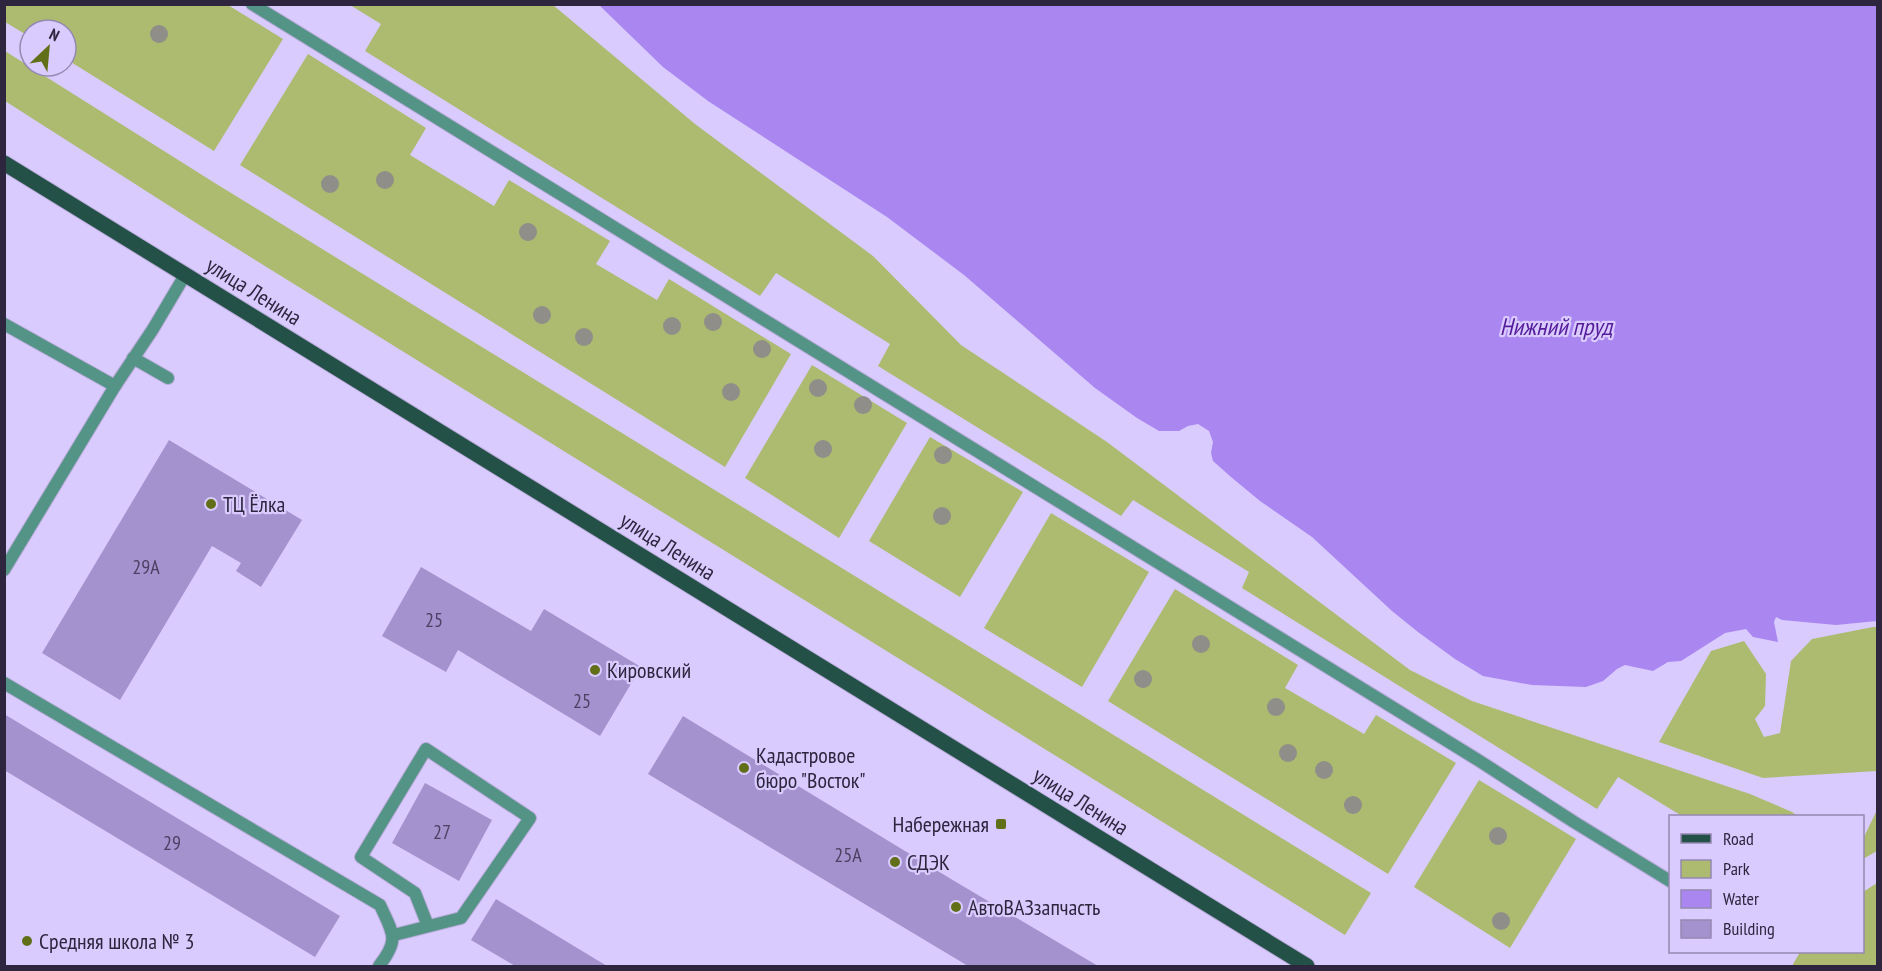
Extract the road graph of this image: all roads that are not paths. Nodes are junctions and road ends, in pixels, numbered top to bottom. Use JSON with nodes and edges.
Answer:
{"nodes":[{"id":1,"x":252,"y":4,"type":"edge"},
{"id":2,"x":4,"y":163,"type":"edge"},
{"id":3,"x":185,"y":274,"type":"junction"},
{"id":4,"x":4,"y":324,"type":"edge"},
{"id":5,"x":133,"y":358,"type":"junction"},
{"id":6,"x":168,"y":378,"type":"dead end"},
{"id":7,"x":115,"y":386,"type":"junction"},
{"id":8,"x":4,"y":570,"type":"edge"},
{"id":9,"x":4,"y":683,"type":"edge"},
{"id":10,"x":1669,"y":880,"type":"edge"},
{"id":11,"x":428,"y":926,"type":"junction"},
{"id":12,"x":394,"y":935,"type":"junction"},
{"id":13,"x":379,"y":966,"type":"edge"},
{"id":14,"x":1307,"y":966,"type":"edge"}],
"edges":[{"from":1,"to":10,"type":"street"},
{"from":2,"to":3,"type":"main road","name":"улица Ленина"},
{"from":3,"to":5,"type":"street"},
{"from":3,"to":14,"type":"main road","name":"улица Ленина"},
{"from":4,"to":7,"type":"street"},
{"from":5,"to":6,"type":"street"},
{"from":5,"to":7,"type":"street"},
{"from":7,"to":8,"type":"street"},
{"from":9,"to":12,"type":"street"},
{"from":11,"to":11,"type":"street"},
{"from":11,"to":12,"type":"street"},
{"from":12,"to":13,"type":"street"}]}
